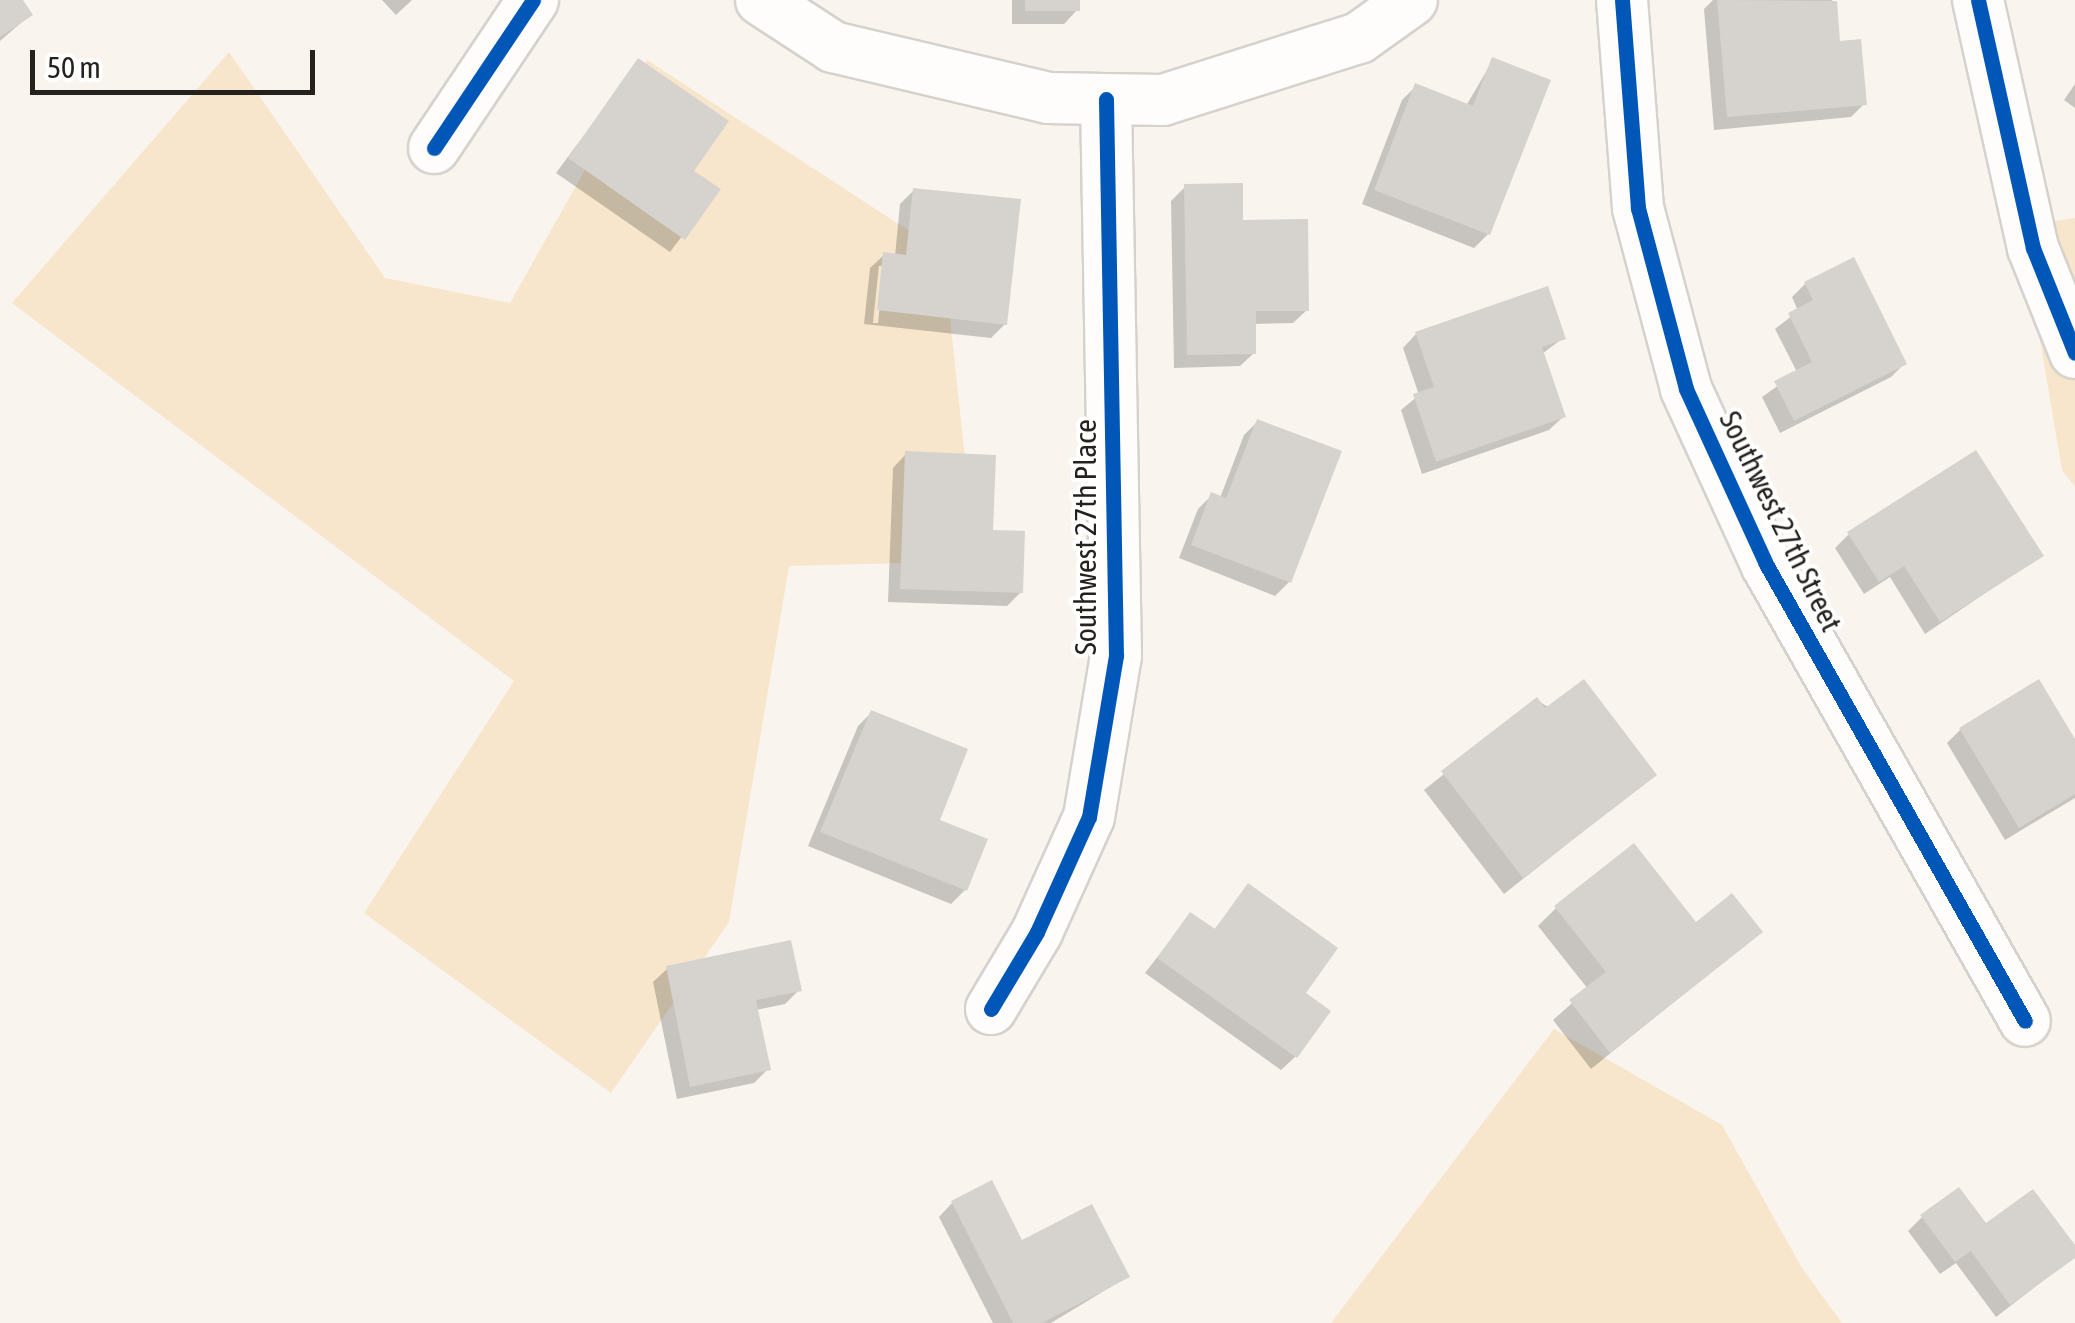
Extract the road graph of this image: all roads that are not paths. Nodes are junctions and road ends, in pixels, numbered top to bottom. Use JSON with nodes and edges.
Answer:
{"nodes":[{"id":1,"x":533,"y":0,"type":"edge"},
{"id":2,"x":761,"y":0,"type":"edge"},
{"id":3,"x":1412,"y":0,"type":"edge"},
{"id":4,"x":1622,"y":0,"type":"edge"},
{"id":5,"x":1978,"y":0,"type":"edge"},
{"id":6,"x":1106,"y":99,"type":"junction"},
{"id":7,"x":434,"y":148,"type":"dead end"},
{"id":8,"x":2075,"y":353,"type":"edge"},
{"id":9,"x":991,"y":1009,"type":"dead end"},
{"id":10,"x":2026,"y":1021,"type":"dead end"}],
"edges":[{"from":1,"to":7,"type":"street"},
{"from":2,"to":6,"type":"street"},
{"from":3,"to":6,"type":"street"},
{"from":4,"to":10,"type":"street","name":"Southwest 27th Street"},
{"from":5,"to":8,"type":"street"},
{"from":6,"to":9,"type":"street","name":"Southwest 27th Place"}]}
